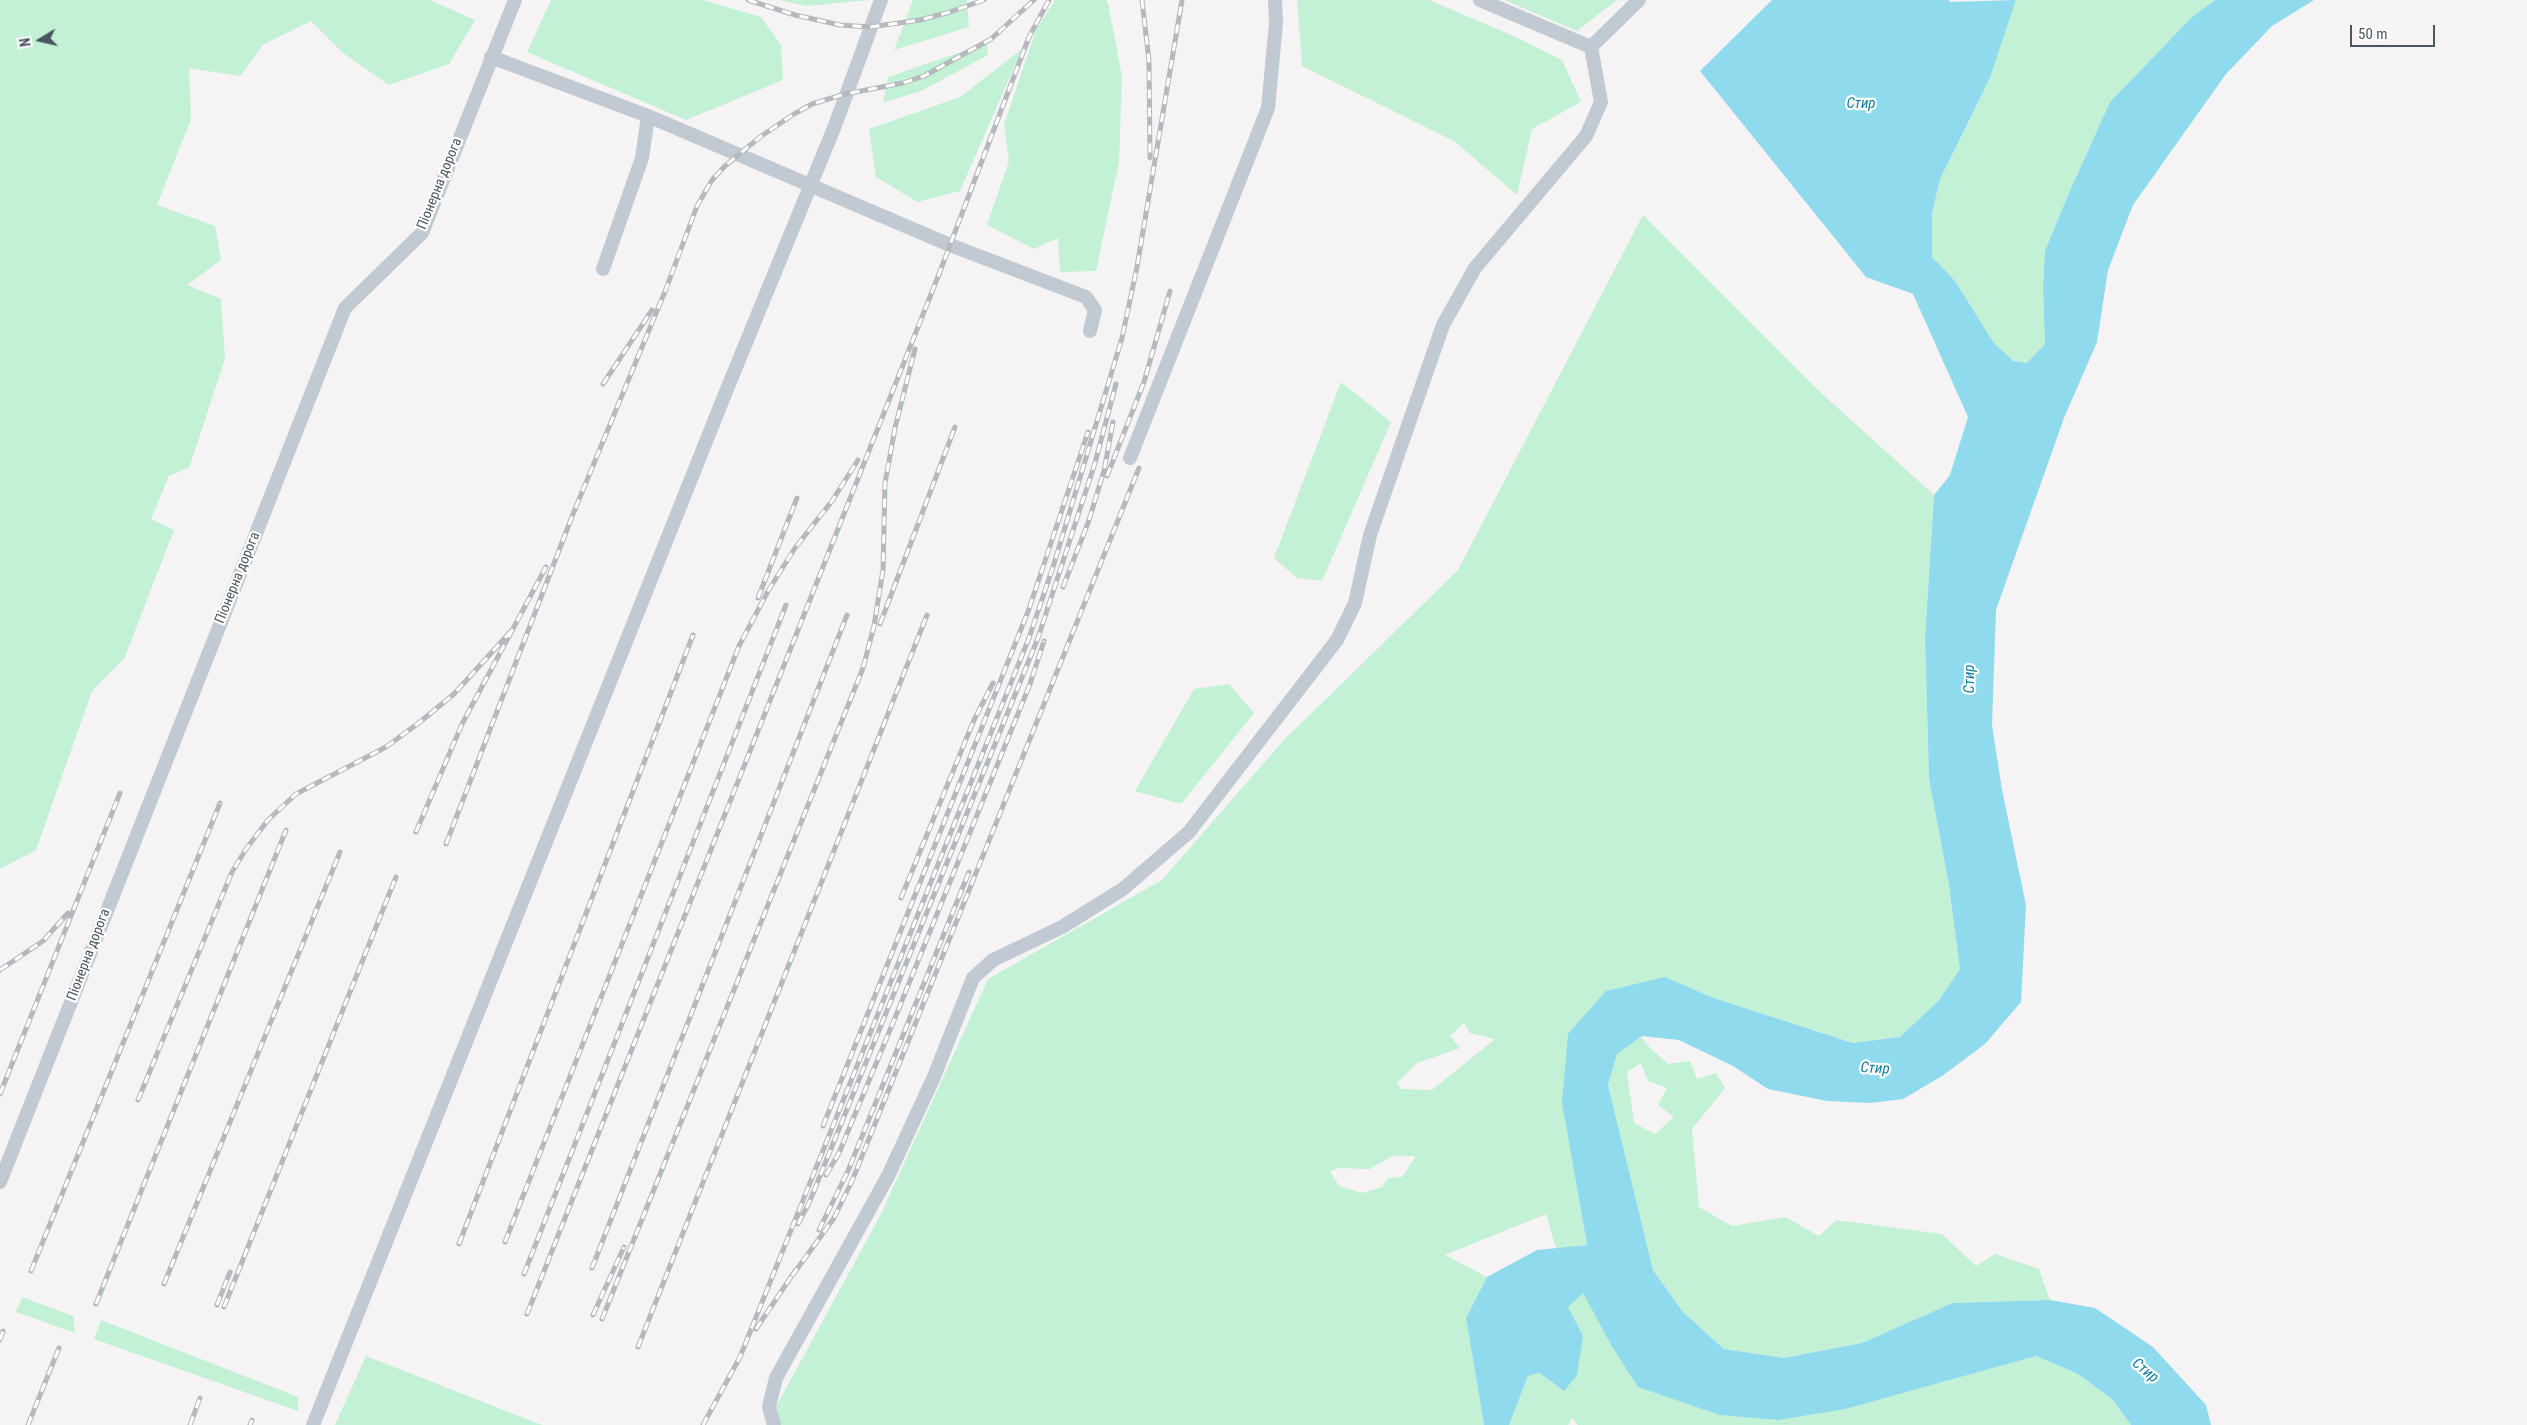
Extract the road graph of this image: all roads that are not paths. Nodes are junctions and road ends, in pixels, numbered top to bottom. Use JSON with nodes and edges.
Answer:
{"nodes":[{"id":1,"x":515,"y":0,"type":"edge"},
{"id":2,"x":881,"y":0,"type":"edge"},
{"id":3,"x":1275,"y":0,"type":"edge"},
{"id":4,"x":1480,"y":0,"type":"edge"},
{"id":5,"x":1639,"y":0,"type":"edge"},
{"id":6,"x":1591,"y":47,"type":"junction"},
{"id":7,"x":491,"y":56,"type":"junction"},
{"id":8,"x":648,"y":116,"type":"junction"},
{"id":9,"x":811,"y":184,"type":"junction"},
{"id":10,"x":603,"y":269,"type":"dead end"},
{"id":11,"x":1090,"y":331,"type":"dead end"},
{"id":12,"x":1130,"y":458,"type":"dead end"},
{"id":13,"x":0,"y":1182,"type":"edge"},
{"id":14,"x":313,"y":1425,"type":"edge"},
{"id":15,"x":774,"y":1425,"type":"edge"}],
"edges":[{"from":1,"to":7,"type":"street","name":"Піонерна дорога"},
{"from":2,"to":9,"type":"street"},
{"from":3,"to":12,"type":"street"},
{"from":4,"to":6,"type":"street"},
{"from":5,"to":6,"type":"street"},
{"from":6,"to":15,"type":"street"},
{"from":7,"to":8,"type":"street"},
{"from":7,"to":13,"type":"street","name":"Піонерна дорога"},
{"from":8,"to":9,"type":"street"},
{"from":8,"to":10,"type":"street"},
{"from":9,"to":11,"type":"street"},
{"from":9,"to":14,"type":"street"}]}
